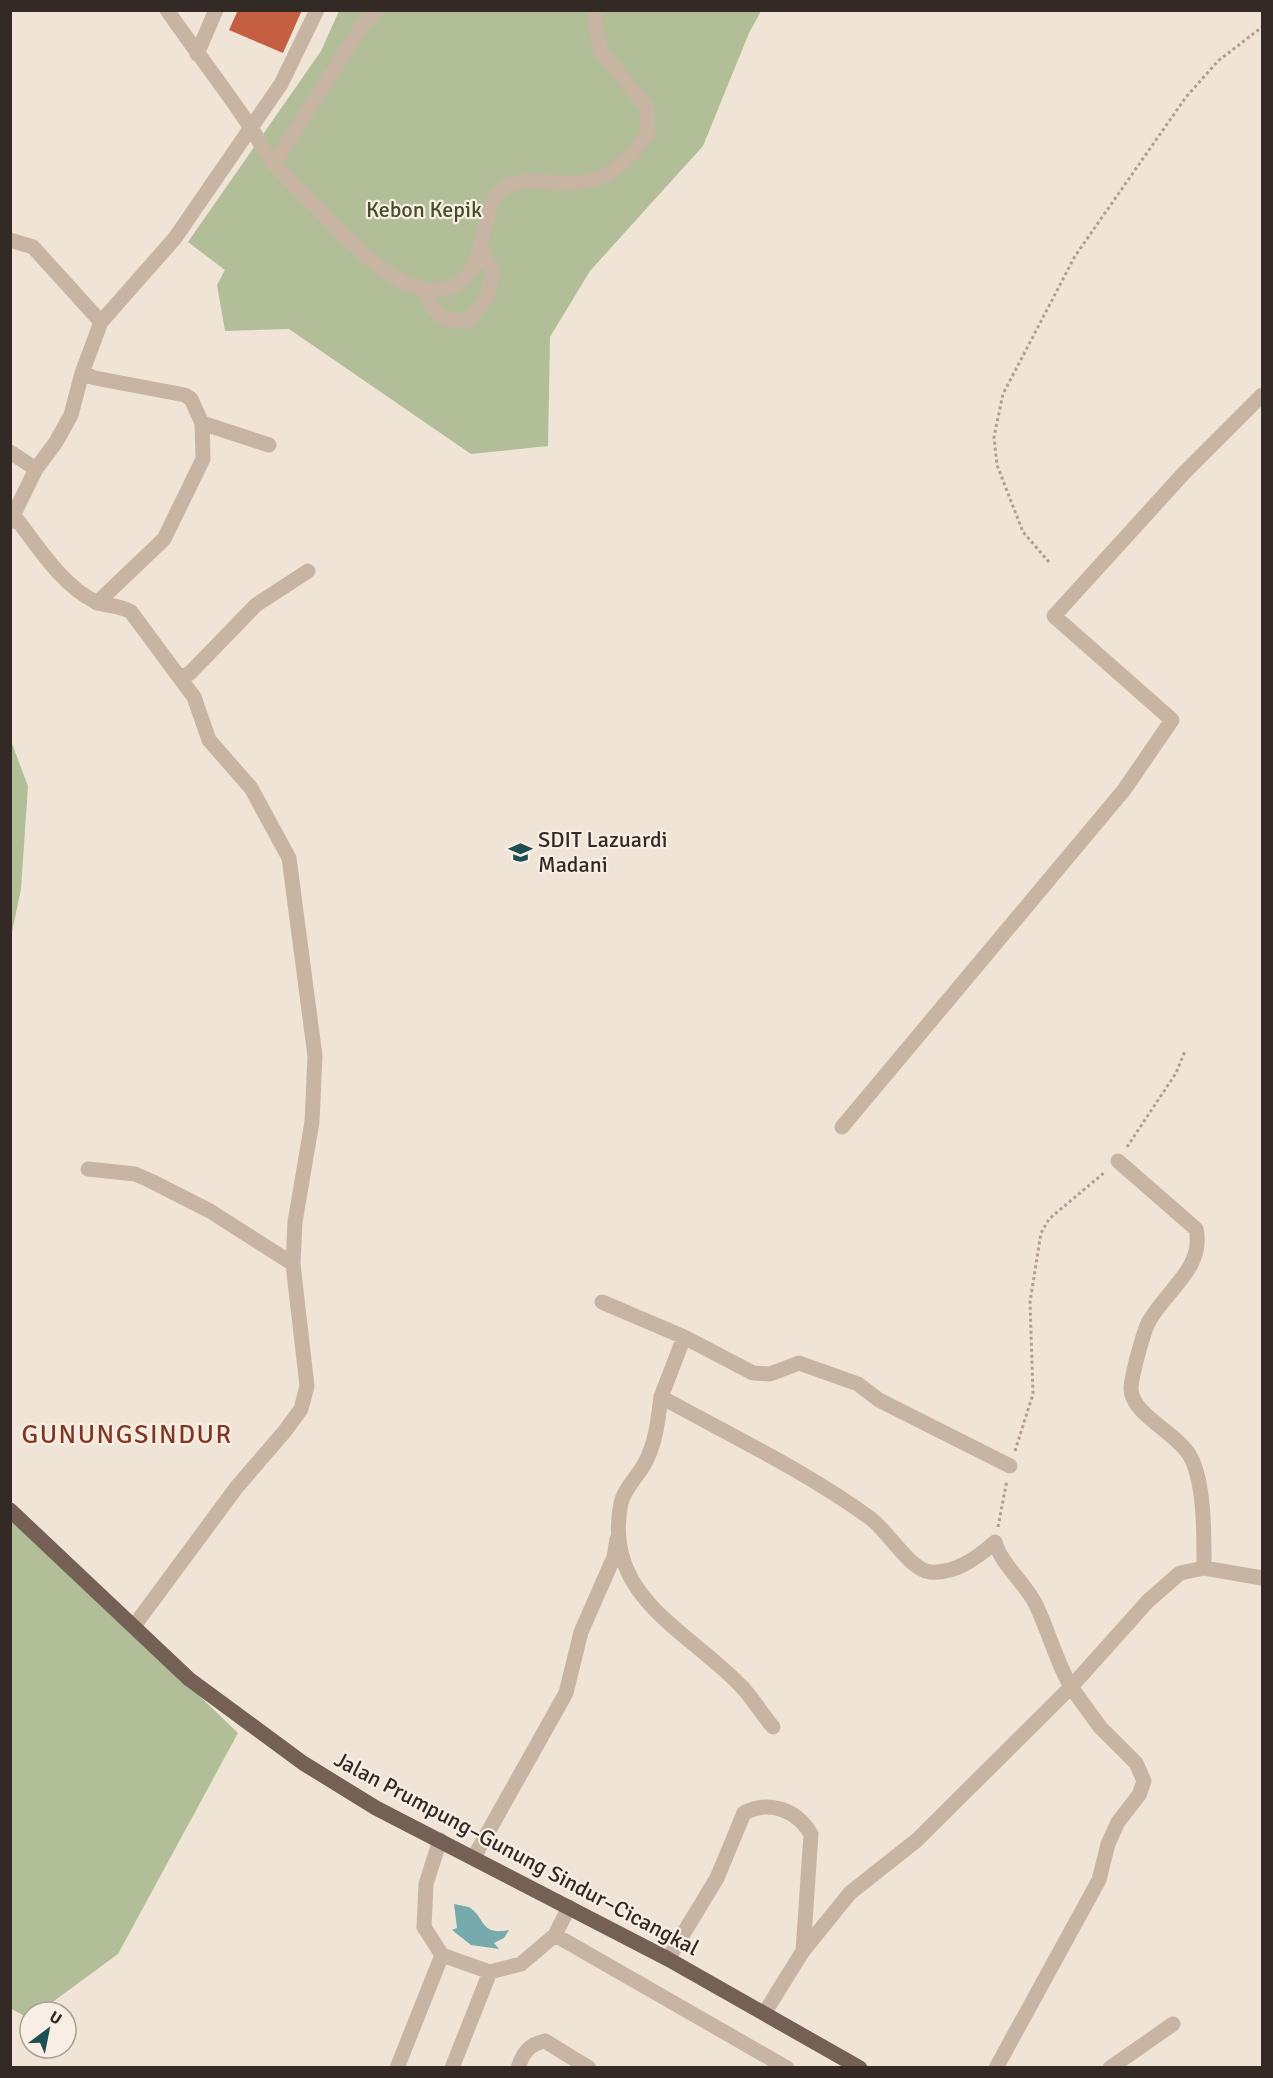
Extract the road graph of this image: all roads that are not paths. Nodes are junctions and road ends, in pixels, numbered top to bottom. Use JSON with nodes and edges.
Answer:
{"nodes":[{"id":1,"x":167,"y":10,"type":"edge"},
{"id":2,"x":216,"y":10,"type":"edge"},
{"id":3,"x":316,"y":10,"type":"edge"},
{"id":4,"x":376,"y":10,"type":"edge"},
{"id":5,"x":596,"y":10,"type":"edge"},
{"id":6,"x":197,"y":54,"type":"junction"},
{"id":7,"x":250,"y":125,"type":"junction"},
{"id":8,"x":274,"y":164,"type":"junction"},
{"id":9,"x":10,"y":240,"type":"edge"},
{"id":10,"x":481,"y":248,"type":"junction"},
{"id":11,"x":423,"y":289,"type":"junction"},
{"id":12,"x":101,"y":322,"type":"junction"},
{"id":13,"x":82,"y":373,"type":"junction"},
{"id":14,"x":1263,"y":395,"type":"edge"},
{"id":15,"x":202,"y":423,"type":"junction"},
{"id":16,"x":269,"y":445,"type":"dead end"},
{"id":17,"x":10,"y":453,"type":"edge"},
{"id":18,"x":36,"y":469,"type":"junction"},
{"id":19,"x":13,"y":520,"type":"edge"},
{"id":20,"x":308,"y":571,"type":"dead end"},
{"id":21,"x":97,"y":603,"type":"junction"},
{"id":22,"x":180,"y":678,"type":"junction"},
{"id":23,"x":843,"y":1127,"type":"dead end"},
{"id":24,"x":1118,"y":1161,"type":"road end"},
{"id":25,"x":88,"y":1169,"type":"dead end"},
{"id":26,"x":293,"y":1264,"type":"junction"},
{"id":27,"x":602,"y":1302,"type":"dead end"},
{"id":28,"x":684,"y":1337,"type":"junction"},
{"id":29,"x":661,"y":1397,"type":"junction"},
{"id":30,"x":1010,"y":1466,"type":"road end"},
{"id":31,"x":10,"y":1510,"type":"edge"},
{"id":32,"x":617,"y":1539,"type":"junction"},
{"id":33,"x":1204,"y":1569,"type":"junction"},
{"id":34,"x":1263,"y":1578,"type":"edge"},
{"id":35,"x":134,"y":1626,"type":"junction"},
{"id":36,"x":1071,"y":1687,"type":"junction"},
{"id":37,"x":773,"y":1727,"type":"dead end"},
{"id":38,"x":440,"y":1840,"type":"junction"},
{"id":39,"x":474,"y":1857,"type":"junction"},
{"id":40,"x":569,"y":1907,"type":"junction"},
{"id":41,"x":555,"y":1935,"type":"junction"},
{"id":42,"x":803,"y":1951,"type":"junction"},
{"id":43,"x":442,"y":1955,"type":"junction"},
{"id":44,"x":668,"y":1959,"type":"junction"},
{"id":45,"x":490,"y":1972,"type":"junction"},
{"id":46,"x":765,"y":2012,"type":"junction"},
{"id":47,"x":1173,"y":2024,"type":"dead end"},
{"id":48,"x":397,"y":2067,"type":"edge"},
{"id":49,"x":452,"y":2067,"type":"edge"},
{"id":50,"x":518,"y":2067,"type":"edge"},
{"id":51,"x":589,"y":2067,"type":"edge"},
{"id":52,"x":788,"y":2067,"type":"edge"},
{"id":53,"x":860,"y":2067,"type":"edge"},
{"id":54,"x":996,"y":2067,"type":"edge"},
{"id":55,"x":1110,"y":2067,"type":"edge"}],
"edges":[{"from":1,"to":6,"type":"street"},
{"from":2,"to":6,"type":"street"},
{"from":3,"to":7,"type":"street"},
{"from":4,"to":8,"type":"street"},
{"from":5,"to":10,"type":"street"},
{"from":6,"to":7,"type":"street"},
{"from":7,"to":8,"type":"street"},
{"from":7,"to":12,"type":"street"},
{"from":8,"to":11,"type":"street"},
{"from":9,"to":12,"type":"street"},
{"from":10,"to":11,"type":"street"},
{"from":10,"to":11,"type":"street"},
{"from":12,"to":13,"type":"street"},
{"from":13,"to":15,"type":"street"},
{"from":13,"to":18,"type":"street"},
{"from":14,"to":23,"type":"street"},
{"from":15,"to":16,"type":"street"},
{"from":15,"to":21,"type":"street"},
{"from":17,"to":18,"type":"street"},
{"from":18,"to":19,"type":"street"},
{"from":19,"to":21,"type":"street"},
{"from":20,"to":22,"type":"street"},
{"from":21,"to":22,"type":"street"},
{"from":22,"to":26,"type":"street"},
{"from":24,"to":33,"type":"street"},
{"from":25,"to":26,"type":"street"},
{"from":26,"to":35,"type":"street"},
{"from":27,"to":28,"type":"street"},
{"from":28,"to":29,"type":"street"},
{"from":28,"to":30,"type":"street"},
{"from":29,"to":32,"type":"street"},
{"from":29,"to":36,"type":"street"},
{"from":31,"to":35,"type":"main road","name":"Jalan Prumpung–Gunung Sindur–Cicangkal"},
{"from":32,"to":37,"type":"street"},
{"from":32,"to":39,"type":"street"},
{"from":33,"to":34,"type":"street"},
{"from":33,"to":36,"type":"street"},
{"from":35,"to":38,"type":"main road","name":"Jalan Prumpung–Gunung Sindur–Cicangkal"},
{"from":36,"to":42,"type":"street"},
{"from":36,"to":54,"type":"street"},
{"from":38,"to":39,"type":"main road","name":"Jalan Prumpung–Gunung Sindur–Cicangkal"},
{"from":38,"to":43,"type":"street"},
{"from":39,"to":40,"type":"main road","name":"Jalan Prumpung–Gunung Sindur–Cicangkal"},
{"from":40,"to":41,"type":"street"},
{"from":40,"to":44,"type":"main road","name":"Jalan Prumpung–Gunung Sindur–Cicangkal"},
{"from":41,"to":45,"type":"street"},
{"from":41,"to":52,"type":"street"},
{"from":42,"to":44,"type":"street"},
{"from":42,"to":46,"type":"street"},
{"from":43,"to":45,"type":"street"},
{"from":43,"to":48,"type":"street"},
{"from":44,"to":46,"type":"main road","name":"Jalan Prumpung–Gunung Sindur–Cicangkal"},
{"from":45,"to":49,"type":"street"},
{"from":46,"to":53,"type":"main road","name":"Jalan Prumpung–Gunung Sindur–Cicangkal"},
{"from":47,"to":55,"type":"street"},
{"from":50,"to":51,"type":"street"}]}
